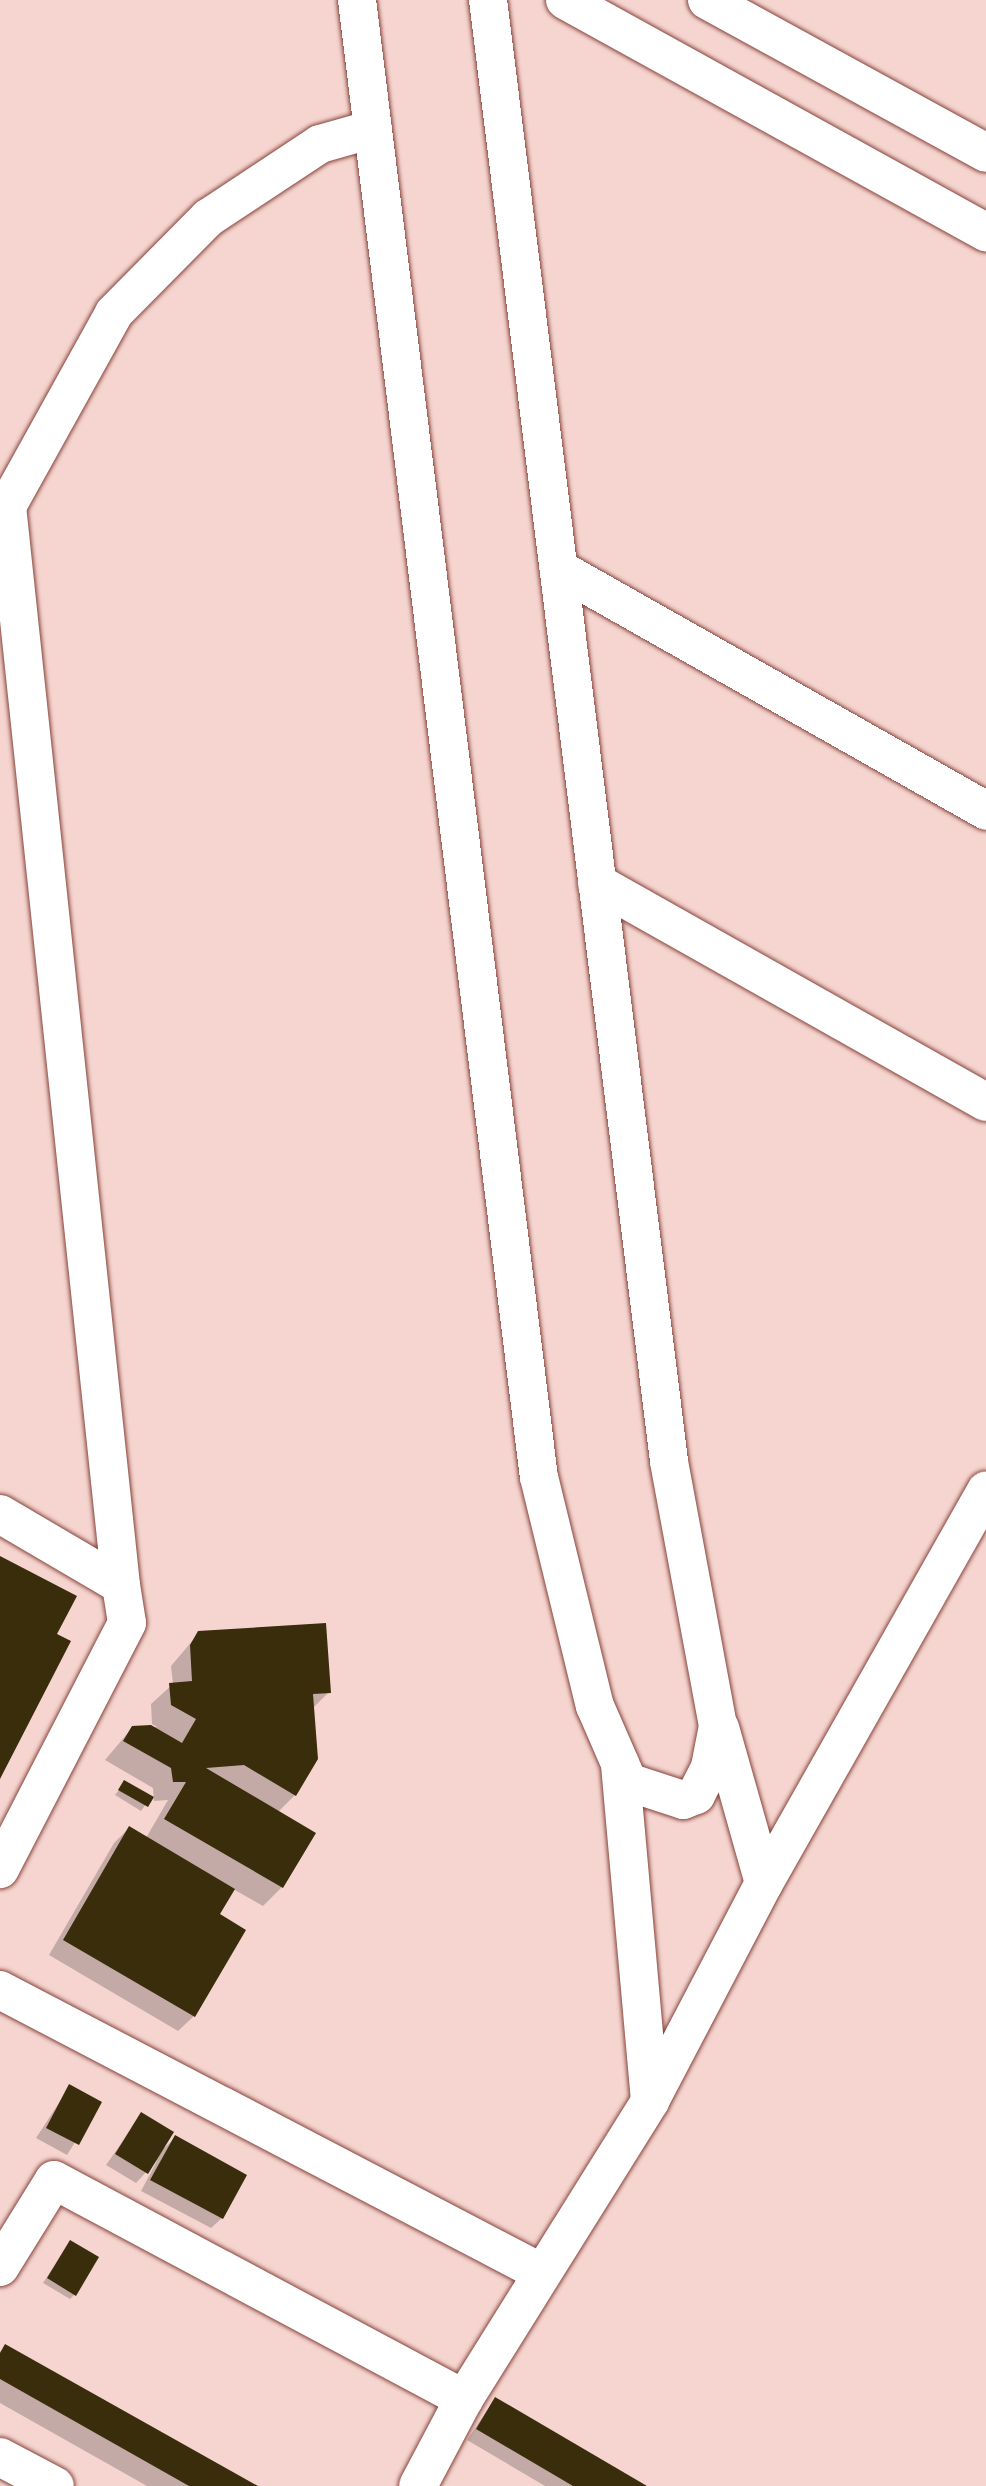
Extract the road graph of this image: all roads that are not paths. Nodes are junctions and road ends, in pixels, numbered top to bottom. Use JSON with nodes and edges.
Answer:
{"nodes":[{"id":1,"x":357,"y":0,"type":"edge"},
{"id":2,"x":488,"y":0,"type":"edge"},
{"id":3,"x":565,"y":0,"type":"edge"},
{"id":4,"x":707,"y":0,"type":"edge"},
{"id":5,"x":373,"y":129,"type":"junction"},
{"id":6,"x":986,"y":153,"type":"edge"},
{"id":7,"x":986,"y":232,"type":"edge"},
{"id":8,"x":4,"y":512,"type":"edge"},
{"id":9,"x":559,"y":569,"type":"junction"},
{"id":10,"x":986,"y":811,"type":"edge"},
{"id":11,"x":597,"y":883,"type":"junction"},
{"id":12,"x":986,"y":1102,"type":"edge"},
{"id":13,"x":986,"y":1490,"type":"edge"},
{"id":14,"x":0,"y":1514,"type":"edge"},
{"id":15,"x":121,"y":1585,"type":"junction"},
{"id":16,"x":715,"y":1711,"type":"junction"},
{"id":17,"x":620,"y":1763,"type":"junction"},
{"id":18,"x":0,"y":1869,"type":"edge"},
{"id":19,"x":764,"y":1883,"type":"junction"},
{"id":20,"x":0,"y":1990,"type":"edge"},
{"id":21,"x":650,"y":2101,"type":"junction"},
{"id":22,"x":0,"y":2267,"type":"edge"},
{"id":23,"x":540,"y":2272,"type":"junction"},
{"id":24,"x":464,"y":2399,"type":"junction"},
{"id":25,"x":0,"y":2457,"type":"edge"},
{"id":26,"x":55,"y":2486,"type":"edge"},
{"id":27,"x":418,"y":2486,"type":"edge"}],
"edges":[{"from":1,"to":5,"type":"street"},
{"from":2,"to":9,"type":"street"},
{"from":3,"to":7,"type":"street"},
{"from":4,"to":6,"type":"street"},
{"from":5,"to":8,"type":"street"},
{"from":5,"to":17,"type":"street"},
{"from":8,"to":15,"type":"street"},
{"from":9,"to":10,"type":"street"},
{"from":9,"to":11,"type":"street"},
{"from":11,"to":12,"type":"street"},
{"from":11,"to":16,"type":"street"},
{"from":13,"to":19,"type":"street"},
{"from":14,"to":15,"type":"street"},
{"from":15,"to":18,"type":"street"},
{"from":16,"to":17,"type":"street"},
{"from":16,"to":19,"type":"street"},
{"from":17,"to":21,"type":"street"},
{"from":19,"to":21,"type":"street"},
{"from":20,"to":23,"type":"street"},
{"from":21,"to":23,"type":"street"},
{"from":22,"to":24,"type":"street"},
{"from":23,"to":24,"type":"street"},
{"from":24,"to":27,"type":"street"},
{"from":25,"to":26,"type":"street"}]}
